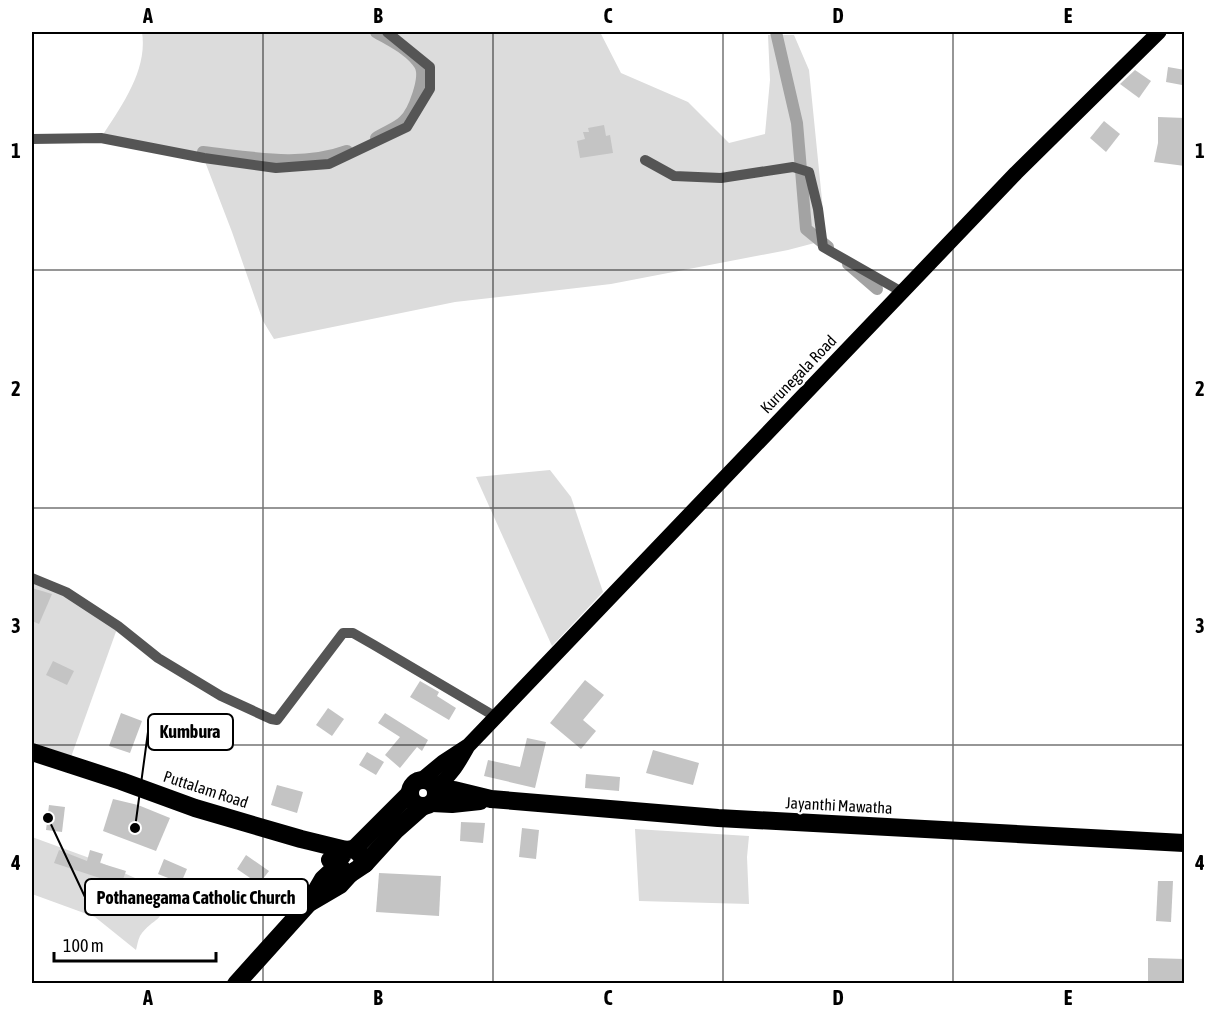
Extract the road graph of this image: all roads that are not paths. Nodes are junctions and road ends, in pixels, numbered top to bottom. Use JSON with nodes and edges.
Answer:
{"nodes":[{"id":1,"x":387,"y":32,"type":"edge"},
{"id":2,"x":1160,"y":32,"type":"edge"},
{"id":3,"x":32,"y":139,"type":"edge"},
{"id":4,"x":645,"y":160,"type":"dead end"},
{"id":5,"x":902,"y":292,"type":"junction"},
{"id":6,"x":32,"y":578,"type":"edge"},
{"id":7,"x":496,"y":717,"type":"junction"},
{"id":8,"x":32,"y":752,"type":"edge"},
{"id":9,"x":426,"y":794,"type":"junction"},
{"id":10,"x":1185,"y":843,"type":"edge"},
{"id":11,"x":350,"y":860,"type":"junction"},
{"id":12,"x":236,"y":984,"type":"edge"}],
"edges":[{"from":1,"to":3,"type":"street"},
{"from":2,"to":5,"type":"main road","name":"Kurunegala Road"},
{"from":4,"to":5,"type":"street"},
{"from":5,"to":7,"type":"main road","name":"Kurunegala Road"},
{"from":6,"to":7,"type":"street"},
{"from":7,"to":9,"type":"main road","name":"Kurunegala Road"},
{"from":8,"to":11,"type":"highway","name":"Puttalam Road"},
{"from":9,"to":10,"type":"highway","name":"Jayanthi Mawatha"},
{"from":9,"to":11,"type":"highway"},
{"from":11,"to":12,"type":"highway"}]}
